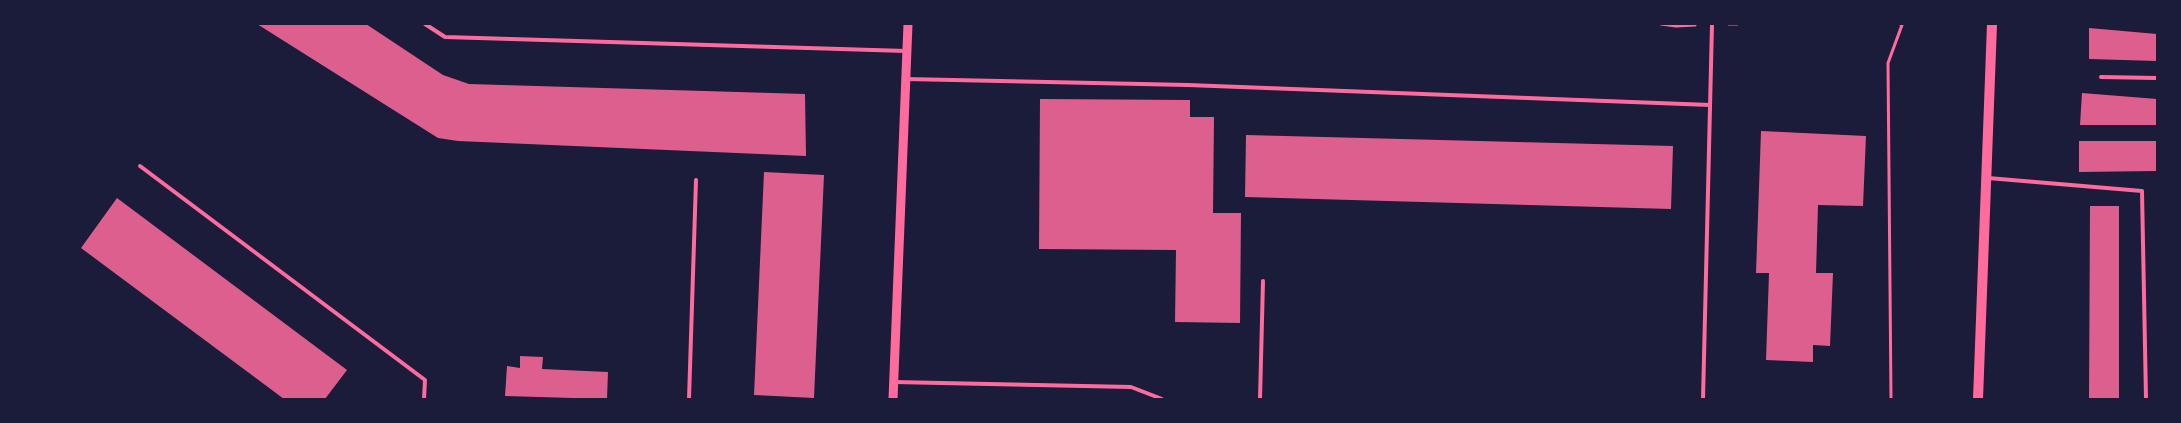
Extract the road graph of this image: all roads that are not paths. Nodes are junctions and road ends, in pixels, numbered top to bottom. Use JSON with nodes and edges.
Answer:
{"nodes":[{"id":1,"x":425,"y":24,"type":"edge"},
{"id":2,"x":908,"y":24,"type":"edge"},
{"id":3,"x":1712,"y":24,"type":"edge"},
{"id":4,"x":1992,"y":24,"type":"edge"},
{"id":5,"x":907,"y":51,"type":"junction"},
{"id":6,"x":2101,"y":77,"type":"dead end"},
{"id":7,"x":906,"y":78,"type":"junction"},
{"id":8,"x":2157,"y":78,"type":"edge"},
{"id":9,"x":1710,"y":106,"type":"junction"},
{"id":10,"x":140,"y":166,"type":"dead end"},
{"id":11,"x":1986,"y":178,"type":"junction"},
{"id":12,"x":696,"y":180,"type":"dead end"},
{"id":13,"x":1263,"y":281,"type":"dead end"},
{"id":14,"x":892,"y":382,"type":"junction"},
{"id":15,"x":424,"y":399,"type":"edge"},
{"id":16,"x":689,"y":399,"type":"edge"},
{"id":17,"x":893,"y":399,"type":"edge"},
{"id":18,"x":1162,"y":399,"type":"edge"},
{"id":19,"x":1260,"y":399,"type":"edge"},
{"id":20,"x":1703,"y":399,"type":"edge"},
{"id":21,"x":1978,"y":399,"type":"edge"},
{"id":22,"x":2146,"y":399,"type":"edge"}],
"edges":[{"from":1,"to":5,"type":"lane"},
{"from":2,"to":5,"type":"street"},
{"from":3,"to":9,"type":"lane"},
{"from":4,"to":11,"type":"main road"},
{"from":5,"to":7,"type":"street"},
{"from":6,"to":8,"type":"lane"},
{"from":7,"to":9,"type":"lane"},
{"from":7,"to":14,"type":"street"},
{"from":9,"to":20,"type":"lane"},
{"from":10,"to":15,"type":"lane"},
{"from":11,"to":21,"type":"main road"},
{"from":11,"to":22,"type":"lane"},
{"from":12,"to":16,"type":"lane"},
{"from":13,"to":19,"type":"lane"},
{"from":14,"to":17,"type":"street"},
{"from":14,"to":18,"type":"lane"}]}
